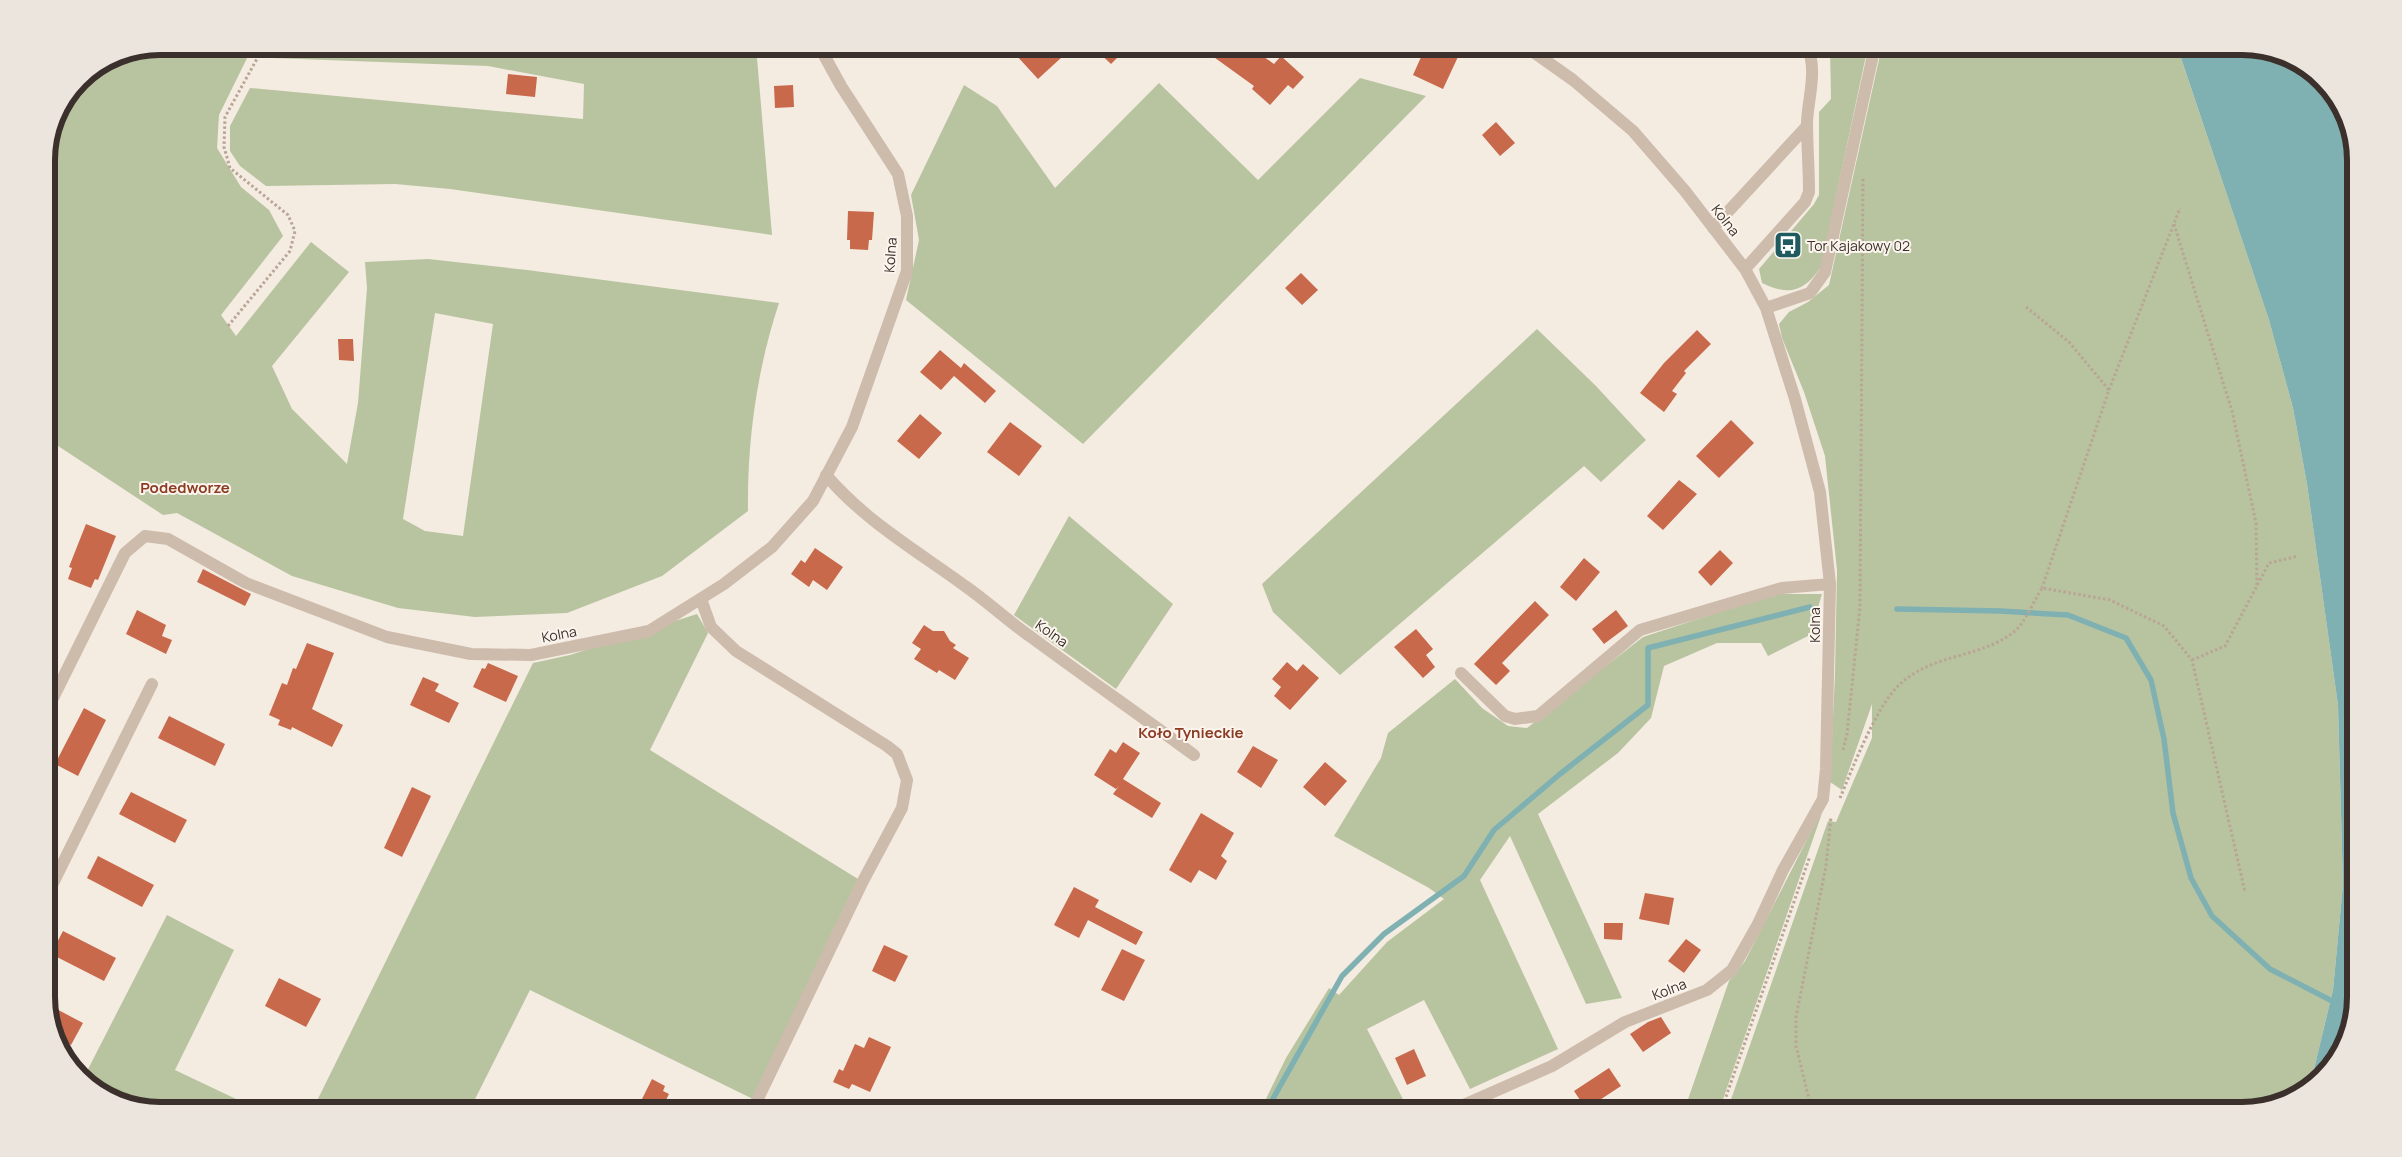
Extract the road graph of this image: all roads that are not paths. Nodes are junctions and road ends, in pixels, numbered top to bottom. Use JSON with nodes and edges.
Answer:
{"nodes":[{"id":1,"x":824,"y":55,"type":"edge"},
{"id":2,"x":1547,"y":55,"type":"edge"},
{"id":3,"x":1810,"y":55,"type":"edge"},
{"id":4,"x":1872,"y":55,"type":"edge"},
{"id":5,"x":1807,"y":126,"type":"junction"},
{"id":6,"x":1713,"y":228,"type":"junction"},
{"id":7,"x":1745,"y":269,"type":"junction"},
{"id":8,"x":1766,"y":308,"type":"junction"},
{"id":9,"x":826,"y":475,"type":"junction"},
{"id":10,"x":1830,"y":584,"type":"junction"},
{"id":11,"x":700,"y":599,"type":"junction"},
{"id":12,"x":1461,"y":673,"type":"dead end"},
{"id":13,"x":152,"y":684,"type":"dead end"},
{"id":14,"x":55,"y":694,"type":"edge"},
{"id":15,"x":1194,"y":755,"type":"dead end"},
{"id":16,"x":55,"y":877,"type":"edge"},
{"id":17,"x":756,"y":1102,"type":"edge"},
{"id":18,"x":1470,"y":1102,"type":"edge"}],
"edges":[{"from":1,"to":9,"type":"street","name":"Kolna"},
{"from":2,"to":6,"type":"street","name":"Kolna"},
{"from":3,"to":5,"type":"street"},
{"from":4,"to":8,"type":"street"},
{"from":5,"to":6,"type":"street"},
{"from":5,"to":7,"type":"street"},
{"from":6,"to":7,"type":"street","name":"Kolna"},
{"from":7,"to":8,"type":"street","name":"Kolna"},
{"from":8,"to":10,"type":"street","name":"Kolna"},
{"from":9,"to":11,"type":"street","name":"Kolna"},
{"from":9,"to":15,"type":"street","name":"Kolna"},
{"from":10,"to":12,"type":"street"},
{"from":10,"to":18,"type":"street","name":"Kolna"},
{"from":11,"to":14,"type":"street","name":"Kolna"},
{"from":11,"to":17,"type":"street"},
{"from":13,"to":16,"type":"street"}]}
